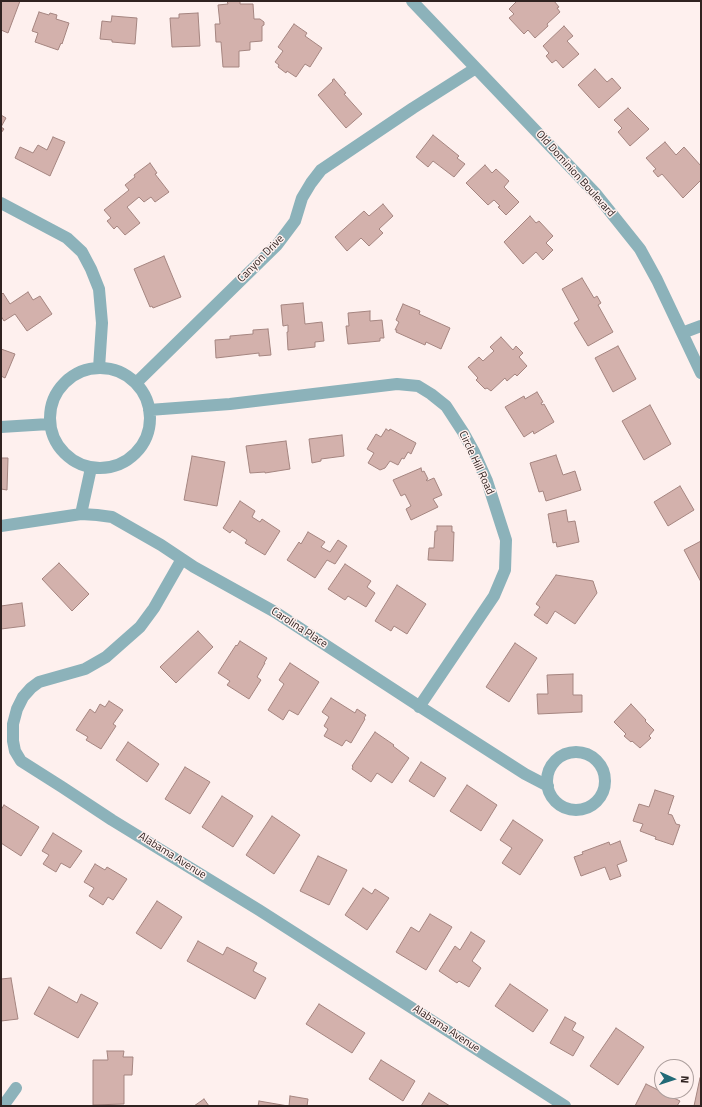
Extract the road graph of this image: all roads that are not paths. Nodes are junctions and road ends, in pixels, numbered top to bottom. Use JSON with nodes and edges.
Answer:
{"nodes":[{"id":1,"x":412,"y":1,"type":"edge"},
{"id":2,"x":476,"y":68,"type":"junction"},
{"id":3,"x":1,"y":203,"type":"edge"},
{"id":4,"x":701,"y":326,"type":"edge"},
{"id":5,"x":682,"y":332,"type":"junction"},
{"id":6,"x":99,"y":368,"type":"junction"},
{"id":7,"x":701,"y":373,"type":"edge"},
{"id":8,"x":136,"y":383,"type":"junction"},
{"id":9,"x":149,"y":410,"type":"junction"},
{"id":10,"x":50,"y":424,"type":"junction"},
{"id":11,"x":1,"y":427,"type":"edge"},
{"id":12,"x":91,"y":468,"type":"junction"},
{"id":13,"x":81,"y":514,"type":"junction"},
{"id":14,"x":1,"y":526,"type":"edge"},
{"id":15,"x":182,"y":559,"type":"junction"},
{"id":16,"x":419,"y":706,"type":"junction"},
{"id":17,"x":548,"y":786,"type":"junction"},
{"id":18,"x":16,"y":1088,"type":"dead end"},
{"id":19,"x":3,"y":1106,"type":"edge"},
{"id":20,"x":565,"y":1106,"type":"edge"}],
"edges":[{"from":1,"to":2,"type":"street","name":"Old Dominion Boulevard"},
{"from":2,"to":5,"type":"street","name":"Old Dominion Boulevard"},
{"from":2,"to":8,"type":"street","name":"Canyon Drive"},
{"from":3,"to":6,"type":"street"},
{"from":4,"to":5,"type":"street"},
{"from":5,"to":7,"type":"street","name":"Old Dominion Boulevard"},
{"from":6,"to":8,"type":"street"},
{"from":6,"to":10,"type":"street"},
{"from":8,"to":9,"type":"street"},
{"from":9,"to":12,"type":"street"},
{"from":9,"to":16,"type":"street","name":"Circle Hill Road"},
{"from":10,"to":11,"type":"street"},
{"from":10,"to":12,"type":"street"},
{"from":12,"to":13,"type":"street"},
{"from":13,"to":14,"type":"street","name":"Carolina Place"},
{"from":13,"to":15,"type":"street","name":"Carolina Place"},
{"from":15,"to":16,"type":"street","name":"Carolina Place"},
{"from":15,"to":20,"type":"street","name":"Alabama Avenue"},
{"from":16,"to":17,"type":"street","name":"Carolina Place"},
{"from":17,"to":17,"type":"street"},
{"from":18,"to":19,"type":"street"}]}
